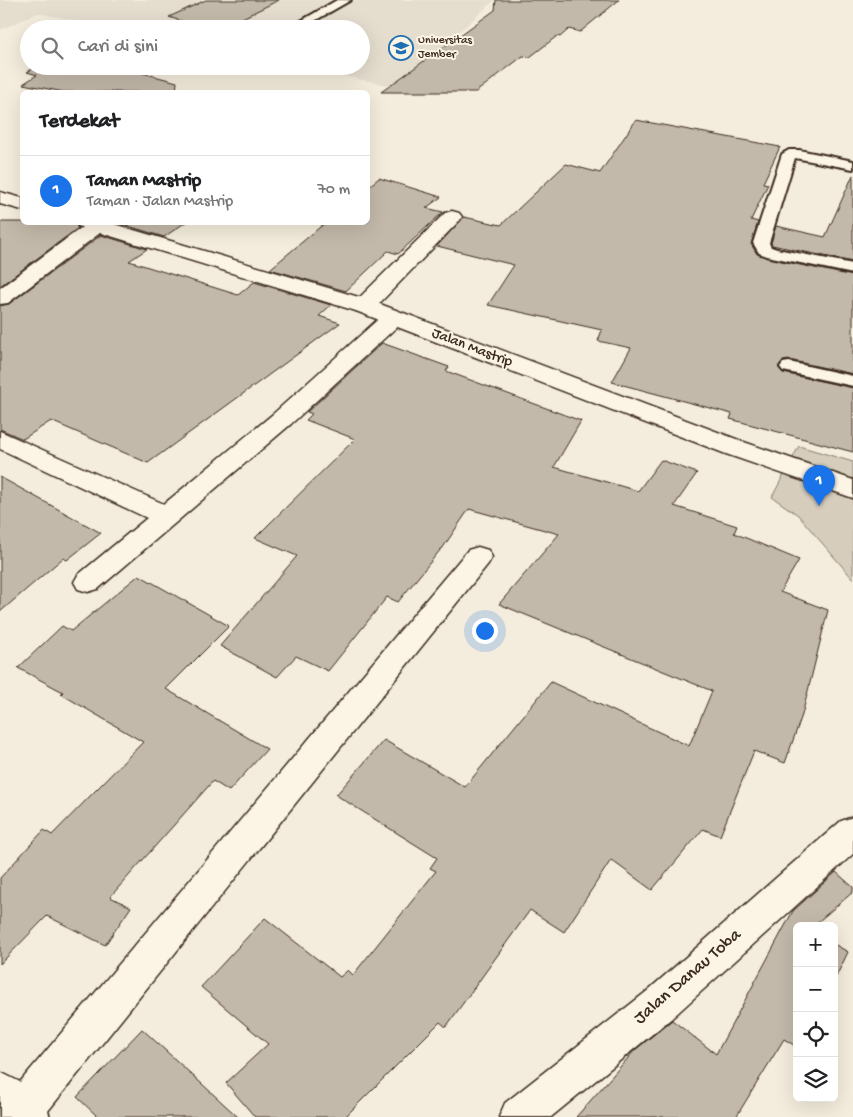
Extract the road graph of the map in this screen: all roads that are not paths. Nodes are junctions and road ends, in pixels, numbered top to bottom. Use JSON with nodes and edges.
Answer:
{"nodes":[{"id":1,"x":345,"y":0,"type":"edge"},
{"id":2,"x":309,"y":20,"type":"edge"},
{"id":3,"x":853,"y":165,"type":"edge"},
{"id":4,"x":0,"y":198,"type":"edge"},
{"id":5,"x":20,"y":203,"type":"edge"},
{"id":6,"x":452,"y":217,"type":"dead end"},
{"id":7,"x":90,"y":225,"type":"edge"},
{"id":8,"x":94,"y":225,"type":"edge"},
{"id":9,"x":853,"y":269,"type":"edge"},
{"id":10,"x":0,"y":298,"type":"edge"},
{"id":11,"x":364,"y":306,"type":"junction"},
{"id":12,"x":393,"y":318,"type":"junction"},
{"id":13,"x":789,"y":367,"type":"dead end"},
{"id":14,"x":853,"y":381,"type":"edge"},
{"id":15,"x":0,"y":439,"type":"edge"},
{"id":16,"x":853,"y":489,"type":"edge"},
{"id":17,"x":165,"y":515,"type":"junction"},
{"id":18,"x":478,"y":557,"type":"dead end"},
{"id":19,"x":88,"y":582,"type":"dead end"},
{"id":20,"x":853,"y":832,"type":"edge"},
{"id":21,"x":18,"y":1106,"type":"edge"},
{"id":22,"x":519,"y":1117,"type":"edge"}],
"edges":[{"from":1,"to":2,"type":"lane"},
{"from":3,"to":9,"type":"lane"},
{"from":4,"to":5,"type":"street"},
{"from":6,"to":11,"type":"street"},
{"from":7,"to":10,"type":"street"},
{"from":8,"to":11,"type":"street","name":"Jalan Mastrip"},
{"from":11,"to":12,"type":"street","name":"Jalan Mastrip"},
{"from":12,"to":16,"type":"street","name":"Jalan Mastrip"},
{"from":12,"to":17,"type":"street"},
{"from":13,"to":14,"type":"lane"},
{"from":15,"to":17,"type":"street"},
{"from":17,"to":19,"type":"street"},
{"from":18,"to":21,"type":"street"},
{"from":20,"to":22,"type":"street","name":"Jalan Danau Toba"}]}
